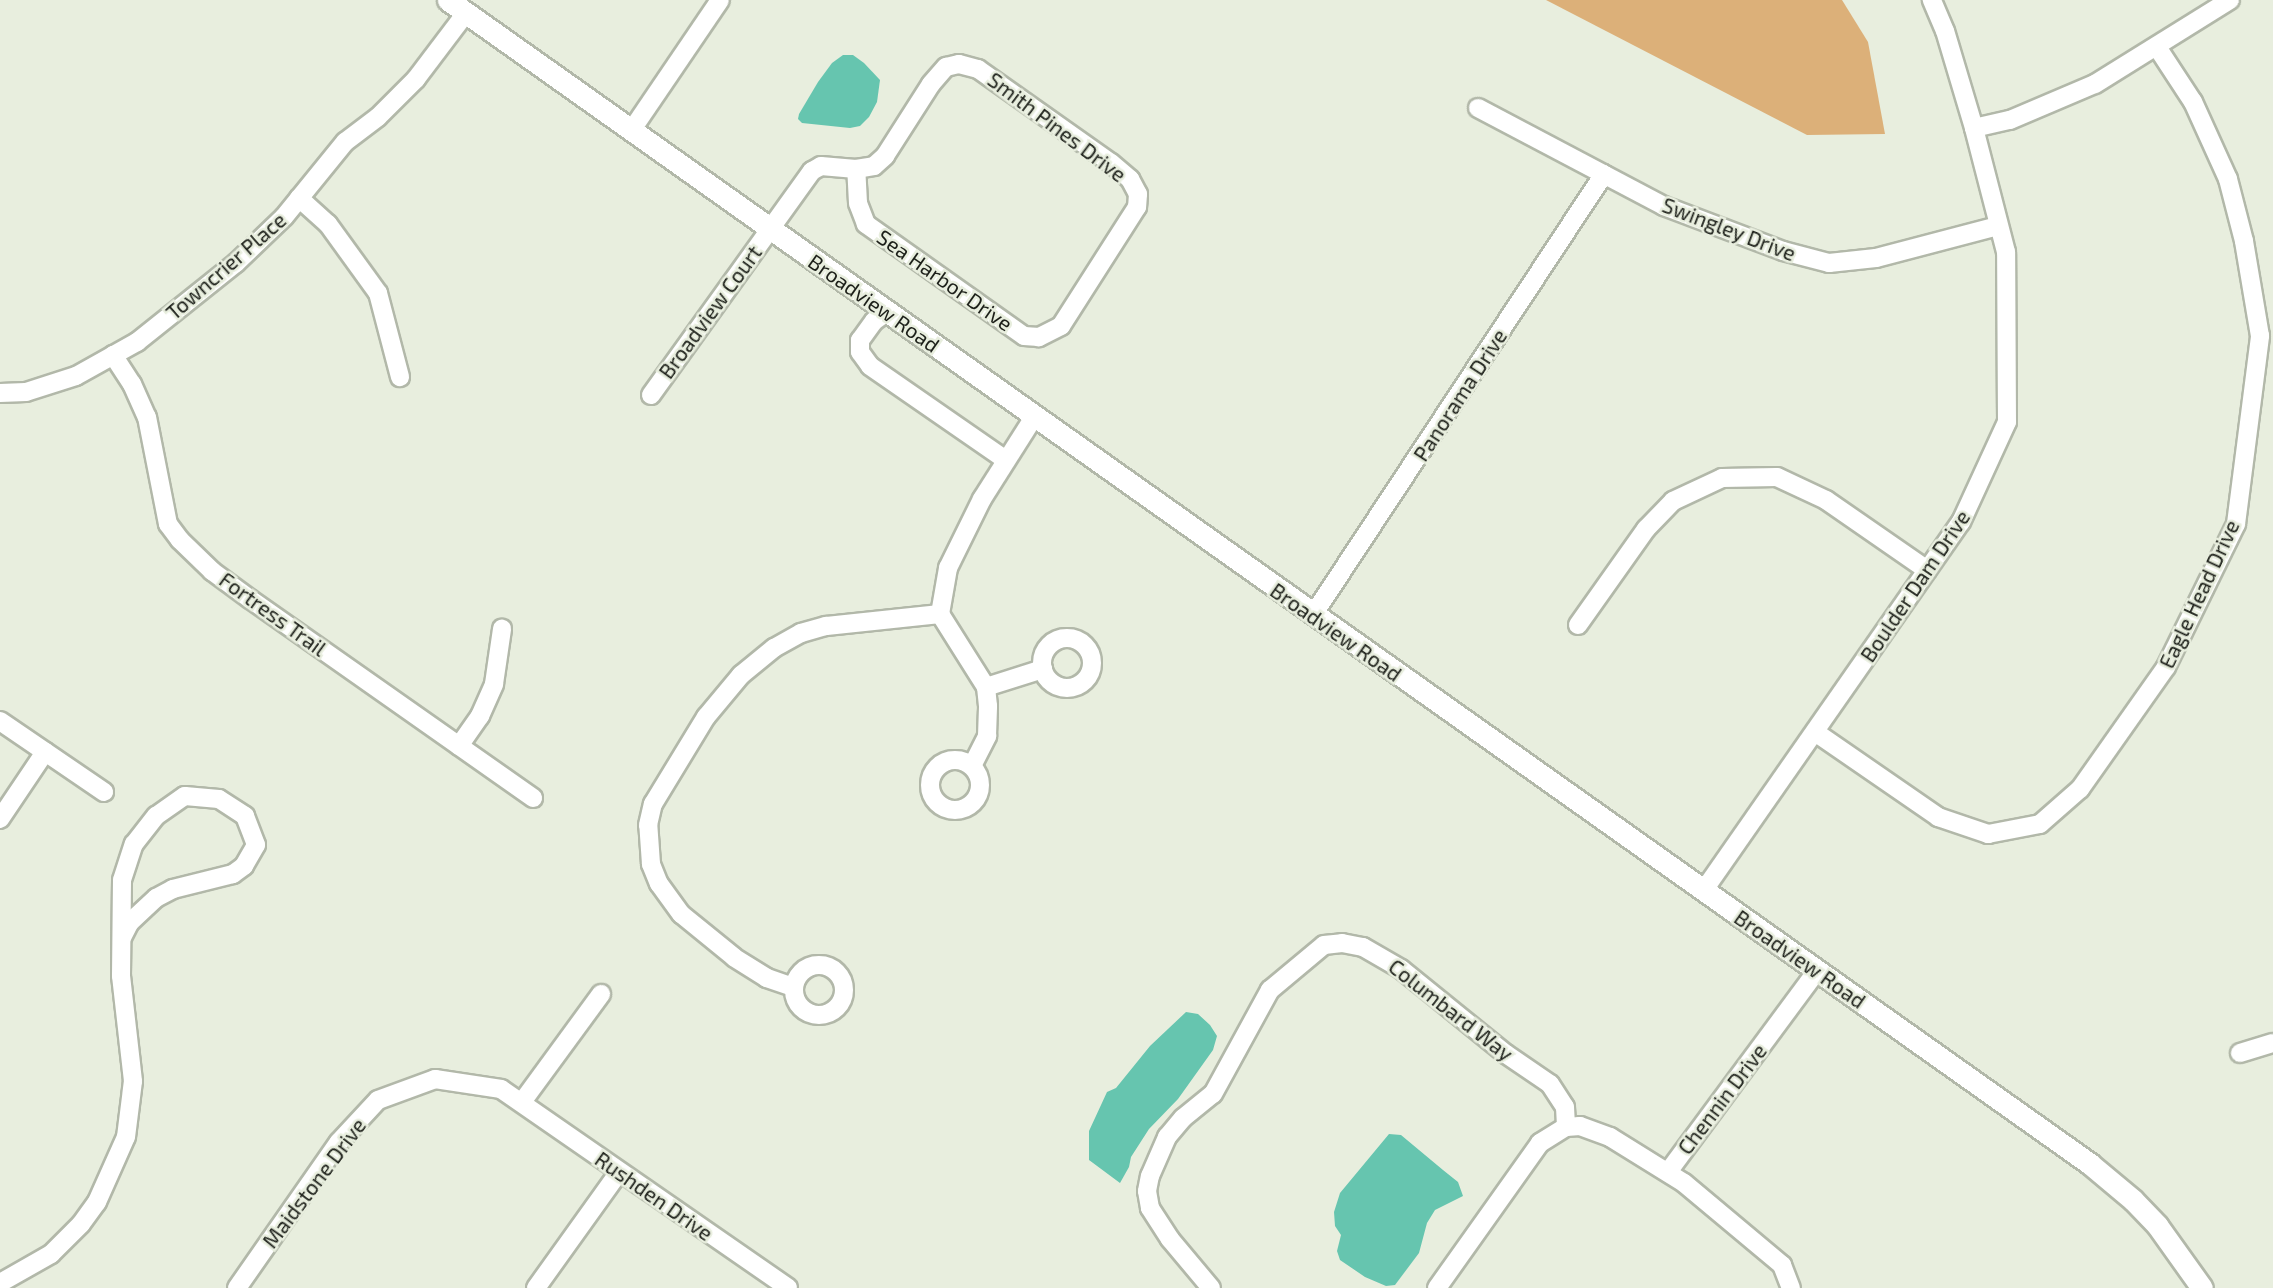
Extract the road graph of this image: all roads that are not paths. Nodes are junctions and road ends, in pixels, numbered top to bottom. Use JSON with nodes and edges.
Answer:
{"nodes":[{"id":1,"x":447,"y":0,"type":"edge"},
{"id":2,"x":720,"y":0,"type":"edge"},
{"id":3,"x":1932,"y":0,"type":"edge"},
{"id":4,"x":2230,"y":0,"type":"edge"},
{"id":5,"x":466,"y":13,"type":"junction"},
{"id":6,"x":2157,"y":47,"type":"junction"},
{"id":7,"x":1478,"y":108,"type":"dead end"},
{"id":8,"x":1974,"y":128,"type":"junction"},
{"id":9,"x":631,"y":131,"type":"junction"},
{"id":10,"x":856,"y":169,"type":"junction"},
{"id":11,"x":1604,"y":174,"type":"junction"},
{"id":12,"x":299,"y":198,"type":"junction"},
{"id":13,"x":1998,"y":226,"type":"junction"},
{"id":14,"x":769,"y":230,"type":"junction"},
{"id":15,"x":887,"y":312,"type":"junction"},
{"id":16,"x":2267,"y":336,"type":"edge"},
{"id":17,"x":1039,"y":337,"type":"joint"},
{"id":18,"x":113,"y":355,"type":"junction"},
{"id":19,"x":400,"y":377,"type":"dead end"},
{"id":20,"x":0,"y":393,"type":"edge"},
{"id":21,"x":651,"y":395,"type":"dead end"},
{"id":22,"x":1034,"y":417,"type":"junction"},
{"id":23,"x":1006,"y":460,"type":"junction"},
{"id":24,"x":1927,"y":570,"type":"junction"},
{"id":25,"x":940,"y":614,"type":"junction"},
{"id":26,"x":1313,"y":615,"type":"junction"},
{"id":27,"x":1578,"y":625,"type":"dead end"},
{"id":28,"x":502,"y":629,"type":"dead end"},
{"id":29,"x":1043,"y":669,"type":"dead end"},
{"id":30,"x":986,"y":687,"type":"junction"},
{"id":31,"x":0,"y":721,"type":"edge"},
{"id":32,"x":1815,"y":732,"type":"junction"},
{"id":33,"x":459,"y":746,"type":"junction"},
{"id":34,"x":45,"y":752,"type":"junction"},
{"id":35,"x":972,"y":766,"type":"dead end"},
{"id":36,"x":104,"y":792,"type":"dead end"},
{"id":37,"x":533,"y":799,"type":"dead end"},
{"id":38,"x":0,"y":819,"type":"edge"},
{"id":39,"x":1704,"y":890,"type":"junction"},
{"id":40,"x":122,"y":938,"type":"junction"},
{"id":41,"x":1817,"y":971,"type":"junction"},
{"id":42,"x":793,"y":987,"type":"dead end"},
{"id":43,"x":601,"y":994,"type":"dead end"},
{"id":44,"x":2273,"y":1042,"type":"edge"},
{"id":45,"x":2241,"y":1052,"type":"dead end"},
{"id":46,"x":522,"y":1102,"type":"junction"},
{"id":47,"x":1566,"y":1128,"type":"junction"},
{"id":48,"x":619,"y":1172,"type":"junction"},
{"id":49,"x":1668,"y":1172,"type":"junction"},
{"id":50,"x":0,"y":1283,"type":"edge"},
{"id":51,"x":237,"y":1288,"type":"edge"},
{"id":52,"x":536,"y":1288,"type":"edge"},
{"id":53,"x":788,"y":1288,"type":"edge"},
{"id":54,"x":1211,"y":1288,"type":"edge"},
{"id":55,"x":1437,"y":1288,"type":"edge"},
{"id":56,"x":1791,"y":1288,"type":"edge"},
{"id":57,"x":2202,"y":1288,"type":"edge"}],
"edges":[{"from":1,"to":5,"type":"street","name":"Broadview Road"},
{"from":2,"to":9,"type":"street"},
{"from":3,"to":8,"type":"street","name":"Boulder Dam Drive"},
{"from":4,"to":6,"type":"street"},
{"from":5,"to":9,"type":"street","name":"Broadview Road"},
{"from":5,"to":12,"type":"street","name":"Towncrier Place"},
{"from":6,"to":8,"type":"street"},
{"from":6,"to":16,"type":"street","name":"Eagle Head Drive"},
{"from":7,"to":11,"type":"street","name":"Swingley Drive"},
{"from":8,"to":13,"type":"street","name":"Boulder Dam Drive"},
{"from":9,"to":14,"type":"street","name":"Broadview Road"},
{"from":10,"to":14,"type":"street","name":"Broadview Court"},
{"from":10,"to":17,"type":"street","name":"Sea Harbor Drive"},
{"from":10,"to":17,"type":"street","name":"Smith Pines Drive"},
{"from":11,"to":13,"type":"street","name":"Swingley Drive"},
{"from":11,"to":26,"type":"street","name":"Panorama Drive"},
{"from":12,"to":18,"type":"street","name":"Towncrier Place"},
{"from":12,"to":19,"type":"street"},
{"from":13,"to":24,"type":"street","name":"Boulder Dam Drive"},
{"from":14,"to":15,"type":"street","name":"Broadview Road"},
{"from":14,"to":21,"type":"street","name":"Broadview Court"},
{"from":15,"to":22,"type":"street","name":"Broadview Road"},
{"from":15,"to":23,"type":"street"},
{"from":16,"to":32,"type":"street","name":"Eagle Head Drive"},
{"from":18,"to":20,"type":"street","name":"Towncrier Place"},
{"from":18,"to":33,"type":"street","name":"Fortress Trail"},
{"from":22,"to":23,"type":"street"},
{"from":22,"to":26,"type":"street","name":"Broadview Road"},
{"from":23,"to":25,"type":"street"},
{"from":24,"to":27,"type":"street"},
{"from":24,"to":32,"type":"street","name":"Boulder Dam Drive"},
{"from":25,"to":30,"type":"street"},
{"from":25,"to":42,"type":"street"},
{"from":26,"to":39,"type":"street","name":"Broadview Road"},
{"from":28,"to":33,"type":"street"},
{"from":29,"to":30,"type":"street"},
{"from":30,"to":35,"type":"street"},
{"from":31,"to":34,"type":"street"},
{"from":32,"to":39,"type":"street","name":"Boulder Dam Drive"},
{"from":33,"to":37,"type":"street","name":"Fortress Trail"},
{"from":34,"to":36,"type":"street"},
{"from":34,"to":38,"type":"street"},
{"from":39,"to":41,"type":"street","name":"Broadview Road"},
{"from":40,"to":40,"type":"street"},
{"from":40,"to":50,"type":"street"},
{"from":41,"to":49,"type":"street","name":"Chennin Drive"},
{"from":41,"to":57,"type":"street","name":"Broadview Road"},
{"from":43,"to":46,"type":"street"},
{"from":44,"to":45,"type":"street"},
{"from":46,"to":48,"type":"street","name":"Rushden Drive"},
{"from":46,"to":51,"type":"street","name":"Maidstone Drive"},
{"from":47,"to":49,"type":"street","name":"Chennin Drive"},
{"from":47,"to":54,"type":"street","name":"Columbard Way"},
{"from":47,"to":55,"type":"street"},
{"from":48,"to":52,"type":"street"},
{"from":48,"to":53,"type":"street","name":"Rushden Drive"},
{"from":49,"to":56,"type":"street"}]}
